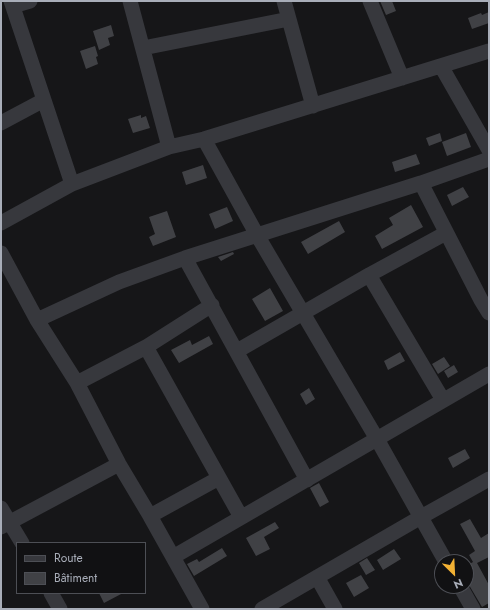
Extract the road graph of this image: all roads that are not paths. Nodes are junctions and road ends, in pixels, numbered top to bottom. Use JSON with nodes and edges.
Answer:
{"nodes":[{"id":1,"x":30,"y":1,"type":"edge"},
{"id":2,"x":130,"y":1,"type":"edge"},
{"id":3,"x":284,"y":1,"type":"edge"},
{"id":4,"x":370,"y":1,"type":"edge"},
{"id":5,"x":12,"y":4,"type":"edge"},
{"id":6,"x":289,"y":19,"type":"junction"},
{"id":7,"x":143,"y":48,"type":"junction"},
{"id":8,"x":489,"y":51,"type":"edge"},
{"id":9,"x":441,"y":66,"type":"junction"},
{"id":10,"x":402,"y":78,"type":"junction"},
{"id":11,"x":44,"y":100,"type":"junction"},
{"id":12,"x":312,"y":106,"type":"junction"},
{"id":13,"x":1,"y":123,"type":"edge"},
{"id":14,"x":204,"y":139,"type":"junction"},
{"id":15,"x":169,"y":147,"type":"junction"},
{"id":16,"x":489,"y":150,"type":"edge"},
{"id":17,"x":489,"y":159,"type":"edge"},
{"id":18,"x":422,"y":183,"type":"junction"},
{"id":19,"x":72,"y":184,"type":"junction"},
{"id":20,"x":1,"y":222,"type":"edge"},
{"id":21,"x":446,"y":233,"type":"junction"},
{"id":22,"x":257,"y":234,"type":"junction"},
{"id":23,"x":1,"y":253,"type":"edge"},
{"id":24,"x":185,"y":258,"type":"junction"},
{"id":25,"x":369,"y":275,"type":"junction"},
{"id":26,"x":485,"y":297,"type":"edge"},
{"id":27,"x":212,"y":305,"type":"junction"},
{"id":28,"x":304,"y":313,"type":"junction"},
{"id":29,"x":489,"y":313,"type":"edge"},
{"id":30,"x":37,"y":320,"type":"junction"},
{"id":31,"x":146,"y":347,"type":"junction"},
{"id":32,"x":237,"y":351,"type":"junction"},
{"id":33,"x":489,"y":374,"type":"edge"},
{"id":34,"x":77,"y":383,"type":"junction"},
{"id":35,"x":443,"y":400,"type":"junction"},
{"id":36,"x":377,"y":439,"type":"junction"},
{"id":37,"x":119,"y":464,"type":"junction"},
{"id":38,"x":219,"y":478,"type":"junction"},
{"id":39,"x":489,"y":479,"type":"edge"},
{"id":40,"x":307,"y":480,"type":"junction"},
{"id":41,"x":1,"y":508,"type":"edge"},
{"id":42,"x":150,"y":516,"type":"junction"},
{"id":43,"x":241,"y":517,"type":"junction"},
{"id":44,"x":420,"y":517,"type":"junction"},
{"id":45,"x":5,"y":525,"type":"edge"},
{"id":46,"x":21,"y":542,"type":"edge"},
{"id":47,"x":441,"y":554,"type":"edge"},
{"id":48,"x":173,"y":557,"type":"junction"},
{"id":49,"x":317,"y":577,"type":"junction"},
{"id":50,"x":52,"y":594,"type":"edge"},
{"id":51,"x":465,"y":594,"type":"edge"},
{"id":52,"x":60,"y":609,"type":"edge"},
{"id":53,"x":202,"y":609,"type":"edge"},
{"id":54,"x":262,"y":609,"type":"edge"},
{"id":55,"x":335,"y":609,"type":"edge"},
{"id":56,"x":473,"y":609,"type":"edge"}],
"edges":[{"from":1,"to":5,"type":"street"},
{"from":2,"to":7,"type":"street"},
{"from":3,"to":6,"type":"street"},
{"from":4,"to":10,"type":"street"},
{"from":5,"to":11,"type":"street"},
{"from":6,"to":7,"type":"street"},
{"from":6,"to":12,"type":"street"},
{"from":7,"to":15,"type":"street"},
{"from":8,"to":9,"type":"street"},
{"from":9,"to":10,"type":"street"},
{"from":9,"to":16,"type":"street"},
{"from":10,"to":12,"type":"street"},
{"from":11,"to":13,"type":"street"},
{"from":11,"to":19,"type":"street"},
{"from":12,"to":14,"type":"street"},
{"from":14,"to":15,"type":"street"},
{"from":14,"to":22,"type":"street"},
{"from":15,"to":19,"type":"street"},
{"from":17,"to":18,"type":"street"},
{"from":18,"to":21,"type":"street"},
{"from":18,"to":22,"type":"street"},
{"from":19,"to":20,"type":"street"},
{"from":21,"to":25,"type":"street"},
{"from":21,"to":26,"type":"street"},
{"from":22,"to":24,"type":"street"},
{"from":22,"to":28,"type":"street"},
{"from":23,"to":30,"type":"street"},
{"from":24,"to":27,"type":"street"},
{"from":24,"to":30,"type":"street"},
{"from":25,"to":28,"type":"street"},
{"from":25,"to":35,"type":"street"},
{"from":26,"to":29,"type":"street"},
{"from":27,"to":31,"type":"street"},
{"from":27,"to":32,"type":"street"},
{"from":28,"to":32,"type":"street"},
{"from":28,"to":36,"type":"street"},
{"from":30,"to":34,"type":"street"},
{"from":31,"to":34,"type":"street"},
{"from":31,"to":38,"type":"street"},
{"from":32,"to":40,"type":"street"},
{"from":33,"to":35,"type":"street"},
{"from":34,"to":37,"type":"street"},
{"from":35,"to":36,"type":"street"},
{"from":36,"to":40,"type":"street"},
{"from":36,"to":44,"type":"street"},
{"from":37,"to":42,"type":"street"},
{"from":37,"to":45,"type":"street"},
{"from":38,"to":42,"type":"street"},
{"from":38,"to":43,"type":"street"},
{"from":39,"to":44,"type":"street"},
{"from":40,"to":43,"type":"street"},
{"from":41,"to":45,"type":"street"},
{"from":42,"to":48,"type":"street"},
{"from":43,"to":48,"type":"street"},
{"from":44,"to":47,"type":"street"},
{"from":44,"to":49,"type":"street"},
{"from":45,"to":46,"type":"street"},
{"from":48,"to":53,"type":"street"},
{"from":49,"to":54,"type":"street"},
{"from":49,"to":55,"type":"street"},
{"from":50,"to":52,"type":"street"},
{"from":51,"to":56,"type":"street"}]}
